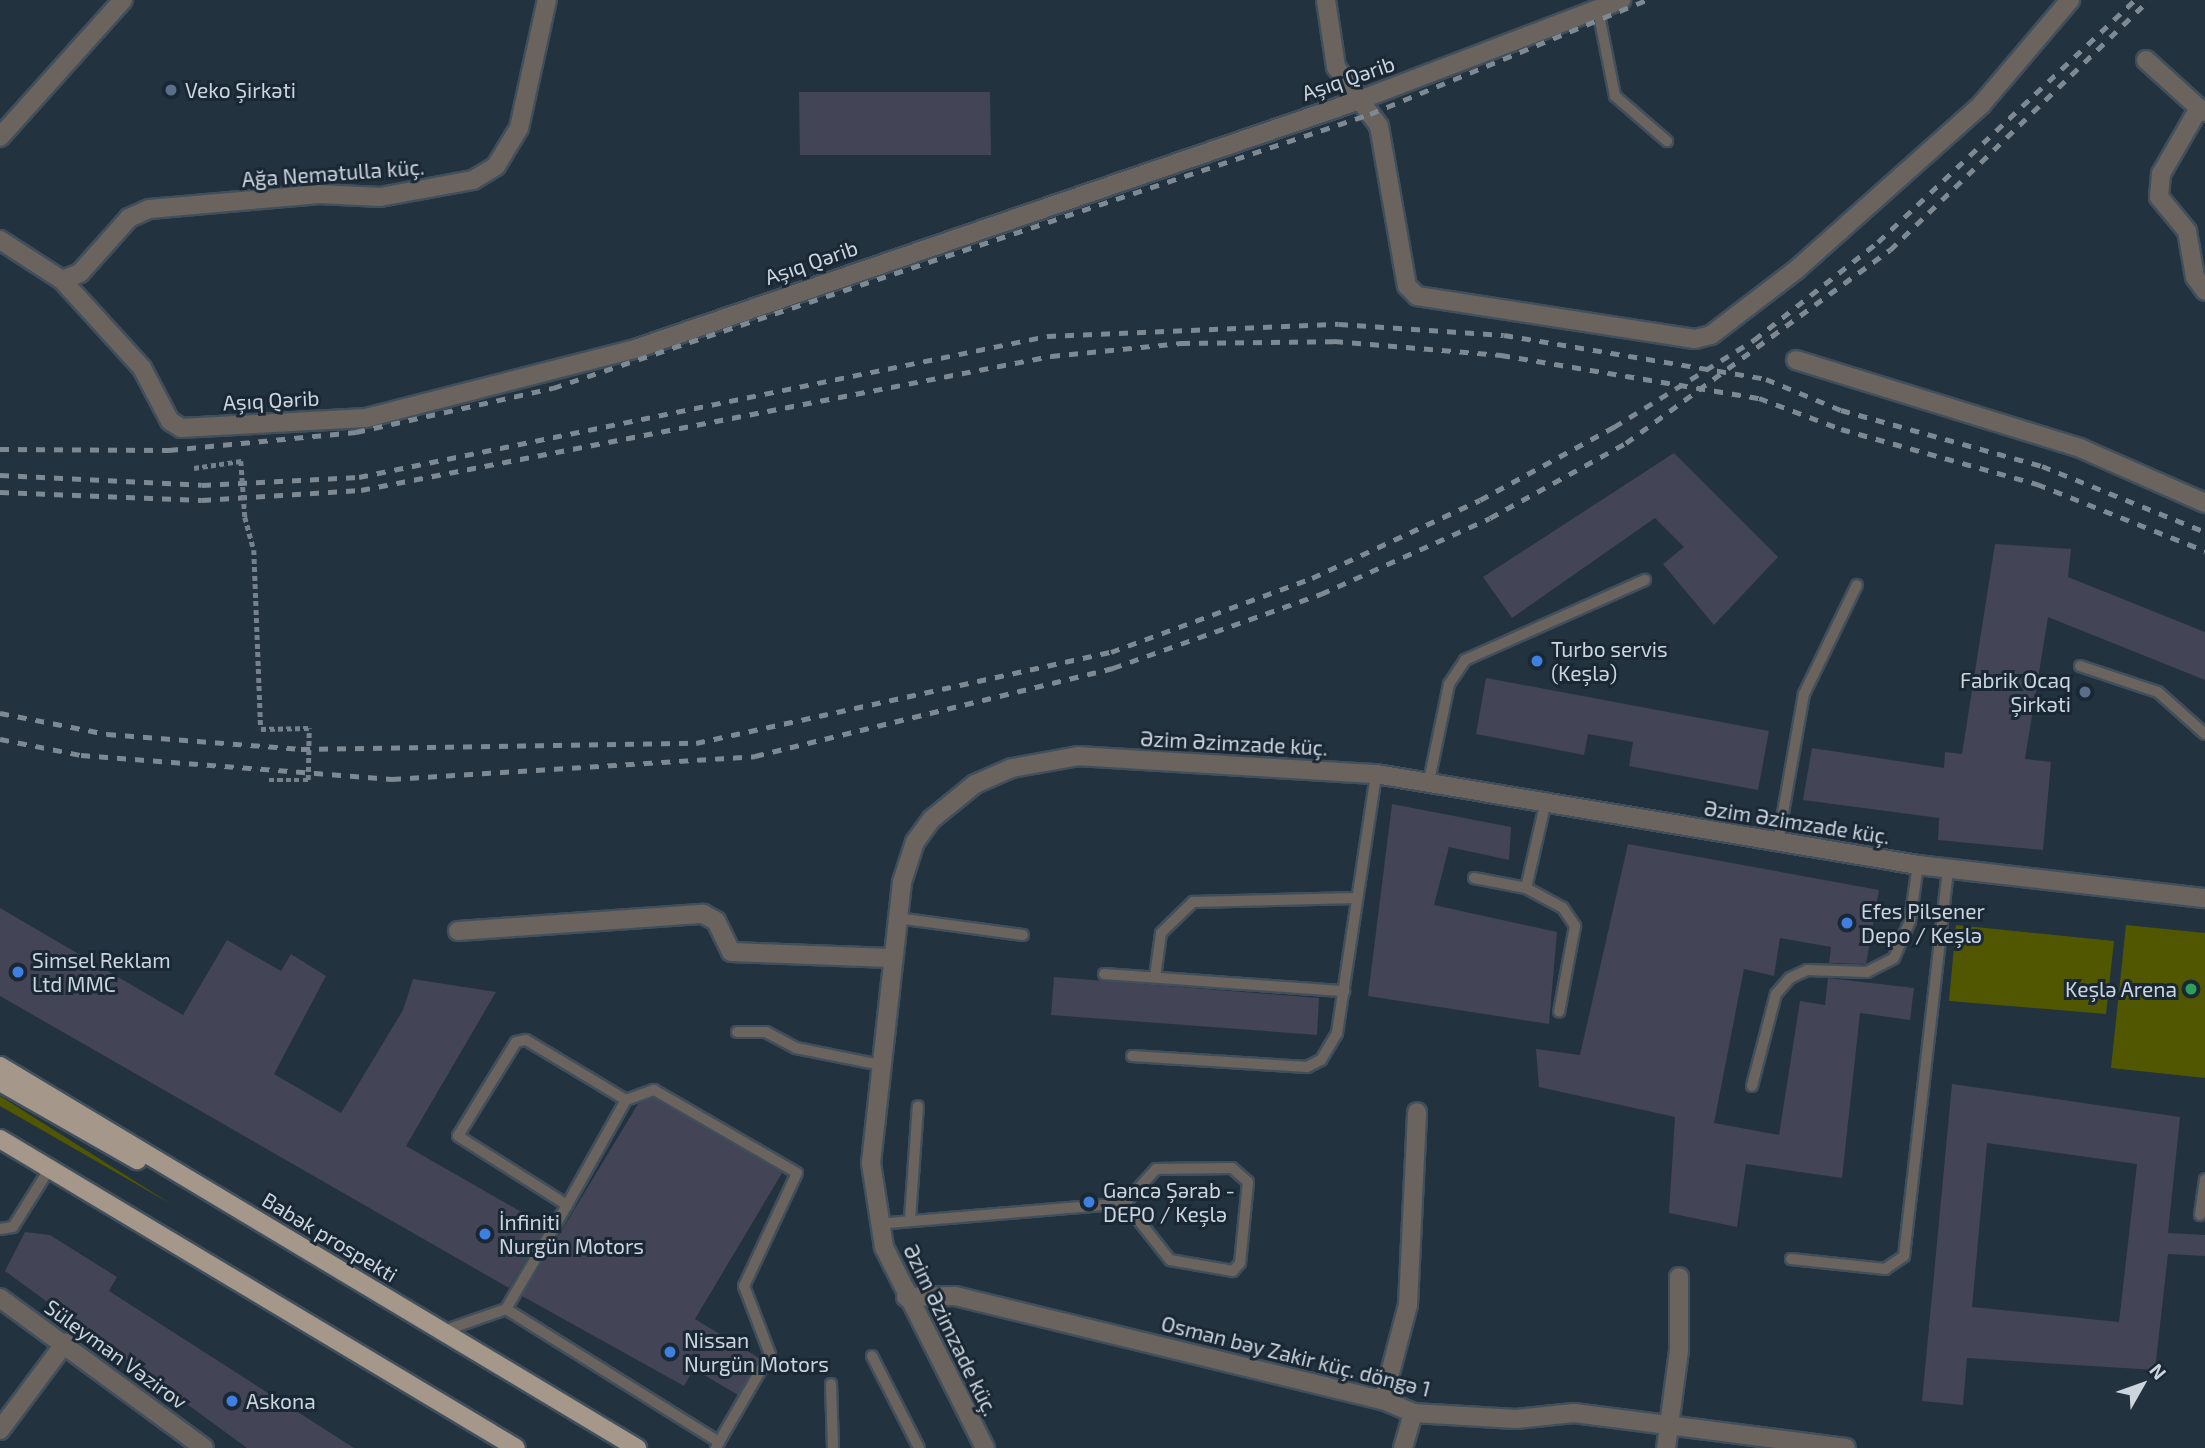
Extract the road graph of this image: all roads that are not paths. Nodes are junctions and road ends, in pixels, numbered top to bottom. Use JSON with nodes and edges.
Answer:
{"nodes":[{"id":1,"x":123,"y":0,"type":"edge"},
{"id":2,"x":547,"y":0,"type":"edge"},
{"id":3,"x":1326,"y":0,"type":"edge"},
{"id":4,"x":1621,"y":0,"type":"edge"},
{"id":5,"x":2070,"y":0,"type":"edge"},
{"id":6,"x":1599,"y":5,"type":"edge"},
{"id":7,"x":2146,"y":60,"type":"dead end"},
{"id":8,"x":1357,"y":101,"type":"junction"},
{"id":9,"x":2202,"y":110,"type":"edge"},
{"id":10,"x":0,"y":137,"type":"edge"},
{"id":11,"x":1667,"y":141,"type":"dead end"},
{"id":12,"x":0,"y":240,"type":"edge"},
{"id":13,"x":62,"y":280,"type":"junction"},
{"id":14,"x":2205,"y":290,"type":"edge"},
{"id":15,"x":1796,"y":360,"type":"dead end"},
{"id":16,"x":2205,"y":503,"type":"edge"},
{"id":17,"x":1646,"y":580,"type":"dead end"},
{"id":18,"x":1857,"y":585,"type":"dead end"},
{"id":19,"x":2080,"y":666,"type":"dead end"},
{"id":20,"x":2205,"y":734,"type":"edge"},
{"id":21,"x":1376,"y":774,"type":"junction"},
{"id":22,"x":1429,"y":781,"type":"junction"},
{"id":23,"x":1545,"y":805,"type":"junction"},
{"id":24,"x":1778,"y":841,"type":"junction"},
{"id":25,"x":1918,"y":865,"type":"junction"},
{"id":26,"x":1948,"y":868,"type":"junction"},
{"id":27,"x":1474,"y":878,"type":"dead end"},
{"id":28,"x":1526,"y":888,"type":"junction"},
{"id":29,"x":1357,"y":898,"type":"junction"},
{"id":30,"x":2205,"y":898,"type":"edge"},
{"id":31,"x":897,"y":918,"type":"junction"},
{"id":32,"x":458,"y":931,"type":"dead end"},
{"id":33,"x":1023,"y":935,"type":"dead end"},
{"id":34,"x":890,"y":958,"type":"junction"},
{"id":35,"x":1104,"y":974,"type":"dead end"},
{"id":36,"x":1155,"y":977,"type":"junction"},
{"id":37,"x":1344,"y":990,"type":"junction"},
{"id":38,"x":1559,"y":1012,"type":"dead end"},
{"id":39,"x":737,"y":1032,"type":"dead end"},
{"id":40,"x":1132,"y":1056,"type":"dead end"},
{"id":41,"x":881,"y":1065,"type":"junction"},
{"id":42,"x":0,"y":1066,"type":"edge"},
{"id":43,"x":0,"y":1082,"type":"edge"},
{"id":44,"x":1752,"y":1086,"type":"dead end"},
{"id":45,"x":626,"y":1100,"type":"junction"},
{"id":46,"x":918,"y":1106,"type":"dead end"},
{"id":47,"x":1417,"y":1112,"type":"dead end"},
{"id":48,"x":0,"y":1139,"type":"edge"},
{"id":49,"x":50,"y":1168,"type":"junction"},
{"id":50,"x":2205,"y":1180,"type":"edge"},
{"id":51,"x":1125,"y":1203,"type":"junction"},
{"id":52,"x":567,"y":1205,"type":"junction"},
{"id":53,"x":250,"y":1215,"type":"junction"},
{"id":54,"x":2200,"y":1215,"type":"dead end"},
{"id":55,"x":910,"y":1219,"type":"junction"},
{"id":56,"x":877,"y":1224,"type":"junction"},
{"id":57,"x":0,"y":1229,"type":"edge"},
{"id":58,"x":1791,"y":1258,"type":"dead end"},
{"id":59,"x":1678,"y":1277,"type":"dead end"},
{"id":60,"x":906,"y":1297,"type":"junction"},
{"id":61,"x":0,"y":1298,"type":"edge"},
{"id":62,"x":506,"y":1309,"type":"junction"},
{"id":63,"x":443,"y":1331,"type":"junction"},
{"id":64,"x":65,"y":1343,"type":"junction"},
{"id":65,"x":872,"y":1356,"type":"dead end"},
{"id":66,"x":831,"y":1384,"type":"dead end"},
{"id":67,"x":1383,"y":1400,"type":"junction"},
{"id":68,"x":1413,"y":1413,"type":"junction"},
{"id":69,"x":1673,"y":1427,"type":"junction"},
{"id":70,"x":0,"y":1430,"type":"edge"},
{"id":71,"x":718,"y":1445,"type":"edge"},
{"id":72,"x":204,"y":1448,"type":"edge"},
{"id":73,"x":516,"y":1448,"type":"edge"},
{"id":74,"x":637,"y":1448,"type":"edge"},
{"id":75,"x":833,"y":1448,"type":"edge"},
{"id":76,"x":919,"y":1448,"type":"edge"},
{"id":77,"x":985,"y":1448,"type":"edge"},
{"id":78,"x":1402,"y":1448,"type":"edge"},
{"id":79,"x":1665,"y":1448,"type":"edge"},
{"id":80,"x":1846,"y":1448,"type":"edge"}],
"edges":[{"from":1,"to":10,"type":"street"},
{"from":2,"to":13,"type":"street","name":"Ağa Nemətulla küç."},
{"from":3,"to":8,"type":"street"},
{"from":4,"to":6,"type":"street","name":"Aşıq Qərib"},
{"from":5,"to":8,"type":"street"},
{"from":6,"to":8,"type":"street","name":"Aşıq Qərib"},
{"from":6,"to":11,"type":"lane"},
{"from":7,"to":9,"type":"street"},
{"from":8,"to":13,"type":"street","name":"Aşıq Qərib"},
{"from":9,"to":14,"type":"street"},
{"from":12,"to":13,"type":"street","name":"Aşıq Qərib"},
{"from":15,"to":16,"type":"street"},
{"from":17,"to":22,"type":"lane"},
{"from":18,"to":24,"type":"lane"},
{"from":19,"to":20,"type":"lane"},
{"from":21,"to":22,"type":"street","name":"Əzim Əzimzade küç."},
{"from":21,"to":29,"type":"lane"},
{"from":21,"to":31,"type":"street","name":"Əzim Əzimzade küç."},
{"from":22,"to":23,"type":"street","name":"Əzim Əzimzade küç."},
{"from":23,"to":24,"type":"street","name":"Əzim Əzimzade küç."},
{"from":23,"to":28,"type":"lane"},
{"from":24,"to":25,"type":"street","name":"Əzim Əzimzade küç."},
{"from":25,"to":26,"type":"street","name":"Əzim Əzimzade küç."},
{"from":25,"to":44,"type":"lane"},
{"from":26,"to":30,"type":"street","name":"Əzim Əzimzade küç."},
{"from":26,"to":58,"type":"lane"},
{"from":27,"to":28,"type":"lane"},
{"from":28,"to":38,"type":"lane"},
{"from":29,"to":36,"type":"lane"},
{"from":29,"to":37,"type":"lane"},
{"from":31,"to":33,"type":"lane"},
{"from":31,"to":34,"type":"street","name":"Əzim Əzimzade küç."},
{"from":32,"to":34,"type":"street"},
{"from":34,"to":41,"type":"street","name":"Əzim Əzimzade küç."},
{"from":35,"to":36,"type":"lane"},
{"from":36,"to":37,"type":"lane"},
{"from":37,"to":40,"type":"lane"},
{"from":39,"to":41,"type":"lane"},
{"from":41,"to":56,"type":"street","name":"Əzim Əzimzade küç."},
{"from":42,"to":53,"type":"main road","name":"Babək prospekti"},
{"from":43,"to":53,"type":"main road"},
{"from":45,"to":52,"type":"lane"},
{"from":45,"to":52,"type":"lane"},
{"from":45,"to":71,"type":"lane"},
{"from":46,"to":55,"type":"lane"},
{"from":47,"to":67,"type":"street"},
{"from":48,"to":49,"type":"main road"},
{"from":49,"to":57,"type":"lane"},
{"from":49,"to":73,"type":"main road"},
{"from":50,"to":54,"type":"lane"},
{"from":51,"to":51,"type":"lane"},
{"from":51,"to":55,"type":"lane"},
{"from":52,"to":62,"type":"lane"},
{"from":53,"to":63,"type":"main road","name":"Babək prospekti"},
{"from":55,"to":56,"type":"lane"},
{"from":56,"to":60,"type":"street","name":"Əzim Əzimzade küç."},
{"from":59,"to":69,"type":"street"},
{"from":60,"to":67,"type":"street","name":"Osman bəy Zakir küç. döngə 1"},
{"from":60,"to":77,"type":"street","name":"Əzim Əzimzade küç."},
{"from":61,"to":64,"type":"street","name":"Süleyman Vəzirov"},
{"from":62,"to":63,"type":"lane"},
{"from":62,"to":71,"type":"lane"},
{"from":63,"to":74,"type":"main road","name":"Babək prospekti"},
{"from":64,"to":70,"type":"street"},
{"from":64,"to":72,"type":"street","name":"Süleyman Vəzirov"},
{"from":65,"to":76,"type":"lane"},
{"from":66,"to":75,"type":"lane"},
{"from":67,"to":68,"type":"street","name":"Osman bəy Zakir küç. döngə 1"},
{"from":68,"to":69,"type":"street","name":"Osman bəy Zakir küç. döngə 1"},
{"from":68,"to":78,"type":"street"},
{"from":69,"to":79,"type":"street"},
{"from":69,"to":80,"type":"street","name":"Osman bəy Zakir küç. döngə 1"}]}
